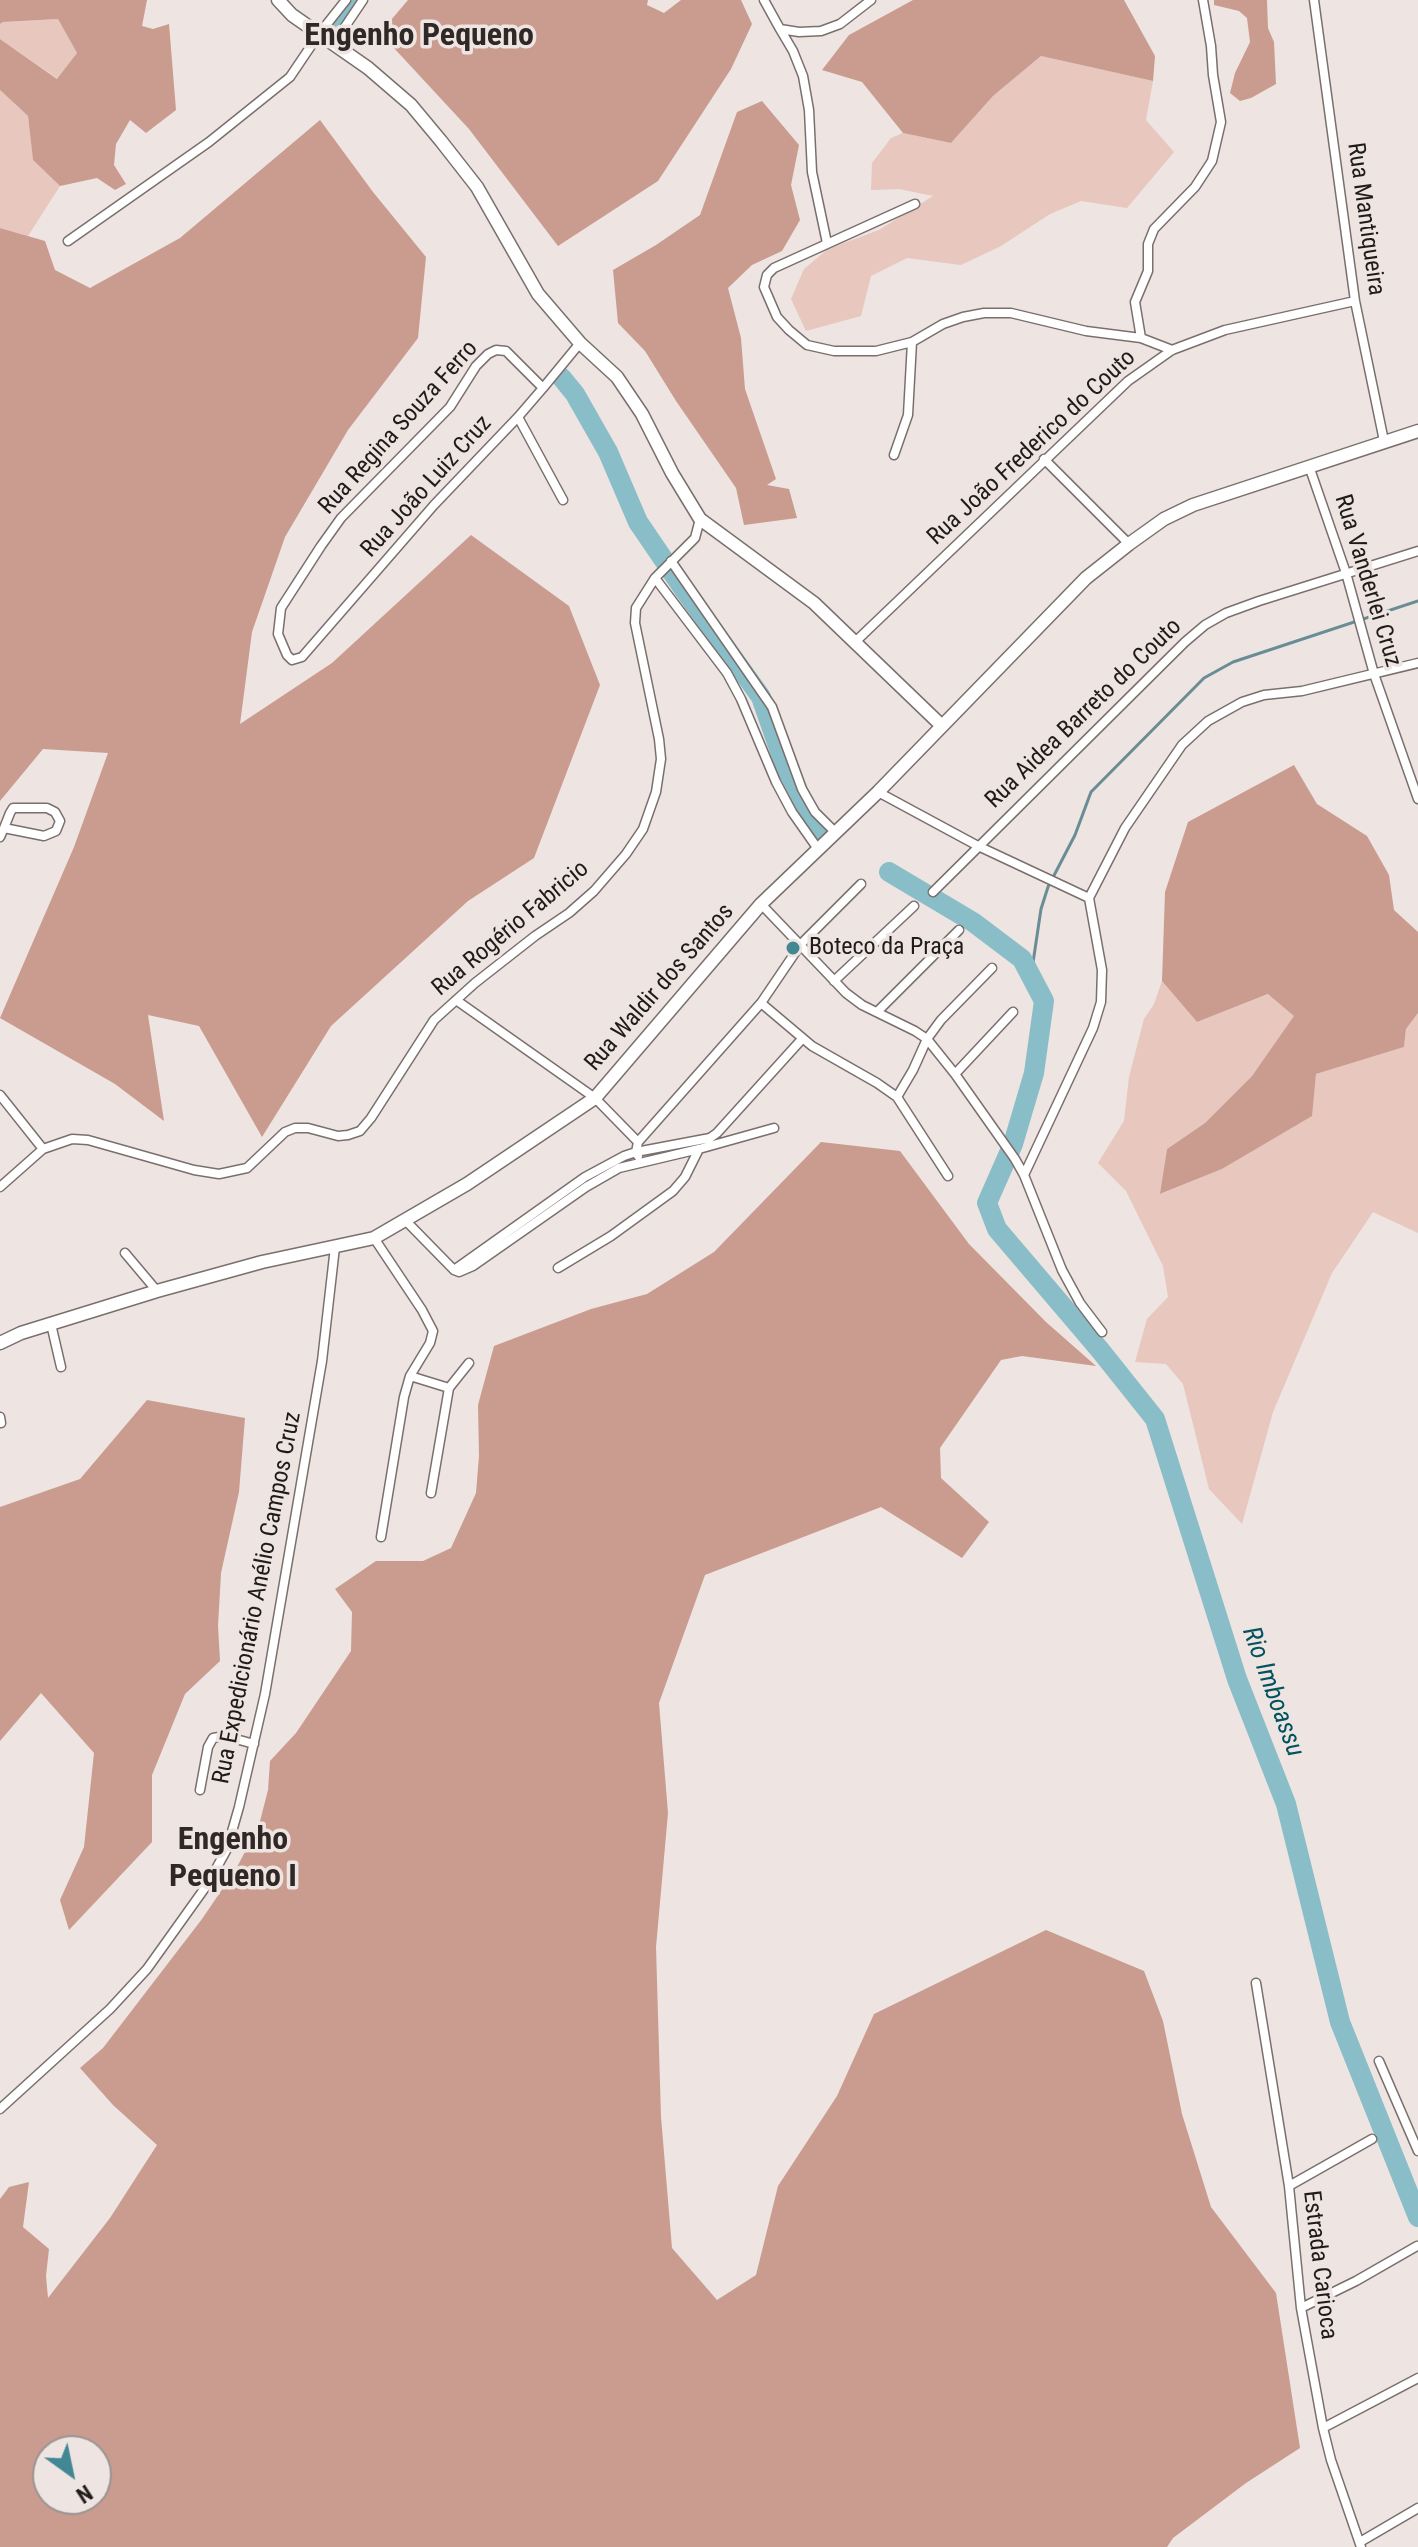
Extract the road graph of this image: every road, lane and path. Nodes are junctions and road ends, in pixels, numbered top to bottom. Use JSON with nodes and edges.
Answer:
{"nodes":[{"id":1,"x":278,"y":0,"type":"edge"},
{"id":2,"x":346,"y":0,"type":"edge"},
{"id":3,"x":363,"y":0,"type":"edge"},
{"id":4,"x":764,"y":0,"type":"edge"},
{"id":5,"x":871,"y":0,"type":"edge"},
{"id":6,"x":1203,"y":0,"type":"edge"},
{"id":7,"x":1314,"y":0,"type":"edge"},
{"id":8,"x":780,"y":29,"type":"junction"},
{"id":9,"x":319,"y":34,"type":"junction"},
{"id":10,"x":334,"y":43,"type":"junction"},
{"id":11,"x":915,"y":204,"type":"dead end"},
{"id":12,"x":68,"y":241,"type":"dead end"},
{"id":13,"x":827,"y":243,"type":"junction"},
{"id":14,"x":1355,"y":301,"type":"junction"},
{"id":15,"x":1141,"y":338,"type":"junction"},
{"id":16,"x":912,"y":342,"type":"junction"},
{"id":17,"x":580,"y":343,"type":"junction"},
{"id":18,"x":1172,"y":350,"type":"junction"},
{"id":19,"x":543,"y":388,"type":"junction"},
{"id":20,"x":518,"y":417,"type":"junction"},
{"id":21,"x":1418,"y":431,"type":"edge"},
{"id":22,"x":1384,"y":441,"type":"junction"},
{"id":23,"x":894,"y":455,"type":"dead end"},
{"id":24,"x":1044,"y":459,"type":"junction"},
{"id":25,"x":1309,"y":466,"type":"junction"},
{"id":26,"x":563,"y":500,"type":"dead end"},
{"id":27,"x":700,"y":519,"type":"junction"},
{"id":28,"x":1129,"y":544,"type":"junction"},
{"id":29,"x":1418,"y":551,"type":"edge"},
{"id":30,"x":671,"y":561,"type":"junction"},
{"id":31,"x":1346,"y":573,"type":"junction"},
{"id":32,"x":655,"y":578,"type":"junction"},
{"id":33,"x":854,"y":643,"type":"junction"},
{"id":34,"x":302,"y":657,"type":"joint"},
{"id":35,"x":1418,"y":663,"type":"edge"},
{"id":36,"x":1374,"y":674,"type":"junction"},
{"id":37,"x":942,"y":726,"type":"junction"},
{"id":38,"x":878,"y":792,"type":"junction"},
{"id":39,"x":1418,"y":799,"type":"edge"},
{"id":40,"x":835,"y":832,"type":"junction"},
{"id":41,"x":2,"y":833,"type":"edge"},
{"id":42,"x":978,"y":846,"type":"junction"},
{"id":43,"x":818,"y":849,"type":"junction"},
{"id":44,"x":861,"y":884,"type":"dead end"},
{"id":45,"x":933,"y":892,"type":"dead end"},
{"id":46,"x":1089,"y":898,"type":"junction"},
{"id":47,"x":761,"y":904,"type":"junction"},
{"id":48,"x":914,"y":906,"type":"dead end"},
{"id":49,"x":959,"y":930,"type":"dead end"},
{"id":50,"x":801,"y":944,"type":"junction"},
{"id":51,"x":992,"y":968,"type":"dead end"},
{"id":52,"x":834,"y":981,"type":"junction"},
{"id":53,"x":456,"y":1000,"type":"junction"},
{"id":54,"x":761,"y":1003,"type":"junction"},
{"id":55,"x":877,"y":1012,"type":"junction"},
{"id":56,"x":1013,"y":1012,"type":"dead end"},
{"id":57,"x":802,"y":1039,"type":"junction"},
{"id":58,"x":927,"y":1039,"type":"junction"},
{"id":59,"x":955,"y":1074,"type":"junction"},
{"id":60,"x":0,"y":1095,"type":"edge"},
{"id":61,"x":897,"y":1097,"type":"junction"},
{"id":62,"x":595,"y":1098,"type":"junction"},
{"id":63,"x":774,"y":1128,"type":"dead end"},
{"id":64,"x":637,"y":1147,"type":"junction"},
{"id":65,"x":43,"y":1149,"type":"junction"},
{"id":66,"x":699,"y":1149,"type":"junction"},
{"id":67,"x":640,"y":1162,"type":"junction"},
{"id":68,"x":1024,"y":1175,"type":"junction"},
{"id":69,"x":948,"y":1176,"type":"dead end"},
{"id":70,"x":0,"y":1187,"type":"edge"},
{"id":71,"x":406,"y":1221,"type":"junction"},
{"id":72,"x":374,"y":1238,"type":"junction"},
{"id":73,"x":335,"y":1247,"type":"junction"},
{"id":74,"x":125,"y":1253,"type":"dead end"},
{"id":75,"x":558,"y":1268,"type":"dead end"},
{"id":76,"x":457,"y":1271,"type":"junction"},
{"id":77,"x":157,"y":1291,"type":"junction"},
{"id":78,"x":51,"y":1324,"type":"junction"},
{"id":79,"x":1102,"y":1332,"type":"dead end"},
{"id":80,"x":0,"y":1343,"type":"edge"},
{"id":81,"x":469,"y":1363,"type":"dead end"},
{"id":82,"x":61,"y":1367,"type":"dead end"},
{"id":83,"x":410,"y":1376,"type":"junction"},
{"id":84,"x":449,"y":1388,"type":"junction"},
{"id":85,"x":431,"y":1493,"type":"dead end"},
{"id":86,"x":381,"y":1537,"type":"dead end"},
{"id":87,"x":254,"y":1744,"type":"junction"},
{"id":88,"x":200,"y":1790,"type":"dead end"},
{"id":89,"x":1256,"y":1983,"type":"dead end"},
{"id":90,"x":1379,"y":2061,"type":"dead end"},
{"id":91,"x":0,"y":2109,"type":"edge"},
{"id":92,"x":1372,"y":2139,"type":"dead end"},
{"id":93,"x":1418,"y":2151,"type":"edge"},
{"id":94,"x":1289,"y":2186,"type":"junction"},
{"id":95,"x":1417,"y":2246,"type":"edge"},
{"id":96,"x":1301,"y":2308,"type":"junction"},
{"id":97,"x":1418,"y":2378,"type":"edge"},
{"id":98,"x":1323,"y":2428,"type":"junction"},
{"id":99,"x":1418,"y":2508,"type":"edge"},
{"id":100,"x":1361,"y":2545,"type":"edge"}],
"edges":[{"from":1,"to":9,"type":"street"},
{"from":2,"to":9,"type":"street"},
{"from":3,"to":10,"type":"street"},
{"from":4,"to":8,"type":"street"},
{"from":5,"to":8,"type":"street"},
{"from":6,"to":15,"type":"street"},
{"from":7,"to":14,"type":"street","name":"Rua Mantiqueira"},
{"from":8,"to":13,"type":"street"},
{"from":9,"to":10,"type":"street"},
{"from":9,"to":12,"type":"street"},
{"from":10,"to":17,"type":"street"},
{"from":11,"to":13,"type":"street"},
{"from":13,"to":16,"type":"street"},
{"from":14,"to":18,"type":"street","name":"Rua João Frederico do Couto"},
{"from":14,"to":22,"type":"street","name":"Rua Mantiqueira"},
{"from":15,"to":16,"type":"street"},
{"from":15,"to":18,"type":"street"},
{"from":16,"to":23,"type":"street"},
{"from":17,"to":19,"type":"street","name":"Rua João Luiz Cruz"},
{"from":17,"to":27,"type":"street"},
{"from":18,"to":24,"type":"street","name":"Rua João Frederico do Couto"},
{"from":19,"to":20,"type":"street","name":"Rua João Luiz Cruz"},
{"from":19,"to":34,"type":"street","name":"Rua Regina Souza Ferro"},
{"from":20,"to":26,"type":"street"},
{"from":20,"to":34,"type":"street","name":"Rua João Luiz Cruz"},
{"from":21,"to":22,"type":"street","name":"Rua Waldir dos Santos"},
{"from":22,"to":25,"type":"street","name":"Rua Waldir dos Santos"},
{"from":24,"to":28,"type":"street"},
{"from":24,"to":33,"type":"street","name":"Rua João Frederico do Couto"},
{"from":25,"to":28,"type":"street","name":"Rua Waldir dos Santos"},
{"from":25,"to":31,"type":"street","name":"Rua Vanderlei Cruz"},
{"from":27,"to":30,"type":"street","name":"Rua Rogério Fabricio"},
{"from":27,"to":33,"type":"street"},
{"from":28,"to":37,"type":"street","name":"Rua Waldir dos Santos"},
{"from":29,"to":31,"type":"street","name":"Rua Aidea Barreto do Couto"},
{"from":30,"to":32,"type":"street","name":"Rua Rogério Fabricio"},
{"from":30,"to":40,"type":"street"},
{"from":31,"to":36,"type":"street","name":"Rua Vanderlei Cruz"},
{"from":31,"to":42,"type":"street","name":"Rua Aidea Barreto do Couto"},
{"from":32,"to":43,"type":"street"},
{"from":32,"to":53,"type":"street","name":"Rua Rogério Fabricio"},
{"from":33,"to":37,"type":"street"},
{"from":35,"to":36,"type":"street"},
{"from":36,"to":39,"type":"street","name":"Rua Vanderlei Cruz"},
{"from":36,"to":46,"type":"street"},
{"from":37,"to":38,"type":"street","name":"Rua Waldir dos Santos"},
{"from":38,"to":40,"type":"street","name":"Rua Waldir dos Santos"},
{"from":38,"to":42,"type":"street"},
{"from":40,"to":43,"type":"street","name":"Rua Waldir dos Santos"},
{"from":41,"to":41,"type":"street"},
{"from":42,"to":45,"type":"street","name":"Rua Aidea Barreto do Couto"},
{"from":42,"to":46,"type":"street"},
{"from":43,"to":47,"type":"street","name":"Rua Waldir dos Santos"},
{"from":44,"to":50,"type":"street"},
{"from":46,"to":68,"type":"street"},
{"from":47,"to":50,"type":"street"},
{"from":47,"to":62,"type":"street","name":"Rua Waldir dos Santos"},
{"from":48,"to":52,"type":"street"},
{"from":49,"to":55,"type":"street"},
{"from":50,"to":52,"type":"street"},
{"from":50,"to":54,"type":"street"},
{"from":51,"to":58,"type":"street"},
{"from":52,"to":55,"type":"street"},
{"from":53,"to":62,"type":"street"},
{"from":53,"to":65,"type":"street","name":"Rua Rogério Fabricio"},
{"from":54,"to":57,"type":"street"},
{"from":54,"to":64,"type":"street"},
{"from":55,"to":58,"type":"street"},
{"from":56,"to":59,"type":"street"},
{"from":57,"to":61,"type":"street"},
{"from":57,"to":64,"type":"street"},
{"from":58,"to":59,"type":"street"},
{"from":58,"to":61,"type":"street"},
{"from":59,"to":68,"type":"street"},
{"from":60,"to":65,"type":"street"},
{"from":61,"to":69,"type":"street"},
{"from":62,"to":64,"type":"street"},
{"from":62,"to":71,"type":"street","name":"Rua Waldir dos Santos"},
{"from":63,"to":66,"type":"street"},
{"from":64,"to":67,"type":"street"},
{"from":64,"to":76,"type":"street"},
{"from":65,"to":70,"type":"street","name":"Rua Rogério Fabricio"},
{"from":66,"to":67,"type":"street"},
{"from":66,"to":75,"type":"street"},
{"from":67,"to":76,"type":"street"},
{"from":68,"to":79,"type":"street"},
{"from":71,"to":72,"type":"street","name":"Rua Waldir dos Santos"},
{"from":71,"to":76,"type":"street"},
{"from":72,"to":73,"type":"street","name":"Rua Waldir dos Santos"},
{"from":72,"to":83,"type":"street"},
{"from":73,"to":77,"type":"street","name":"Rua Waldir dos Santos"},
{"from":73,"to":87,"type":"street","name":"Rua Expedicionário Anélio Campos Cruz"},
{"from":74,"to":77,"type":"street"},
{"from":77,"to":78,"type":"street","name":"Rua Waldir dos Santos"},
{"from":78,"to":80,"type":"street","name":"Rua Waldir dos Santos"},
{"from":78,"to":82,"type":"street"},
{"from":81,"to":84,"type":"street"},
{"from":83,"to":84,"type":"street"},
{"from":83,"to":86,"type":"street"},
{"from":84,"to":85,"type":"street"},
{"from":87,"to":88,"type":"street"},
{"from":87,"to":91,"type":"street","name":"Rua Expedicionário Anélio Campos Cruz"},
{"from":89,"to":94,"type":"street","name":"Estrada Carioca"},
{"from":90,"to":93,"type":"street"},
{"from":92,"to":94,"type":"street"},
{"from":94,"to":96,"type":"street","name":"Estrada Carioca"},
{"from":95,"to":96,"type":"street"},
{"from":96,"to":98,"type":"street","name":"Estrada Carioca"},
{"from":97,"to":98,"type":"street"},
{"from":98,"to":100,"type":"street","name":"Estrada Carioca"},
{"from":99,"to":100,"type":"street"}]}
